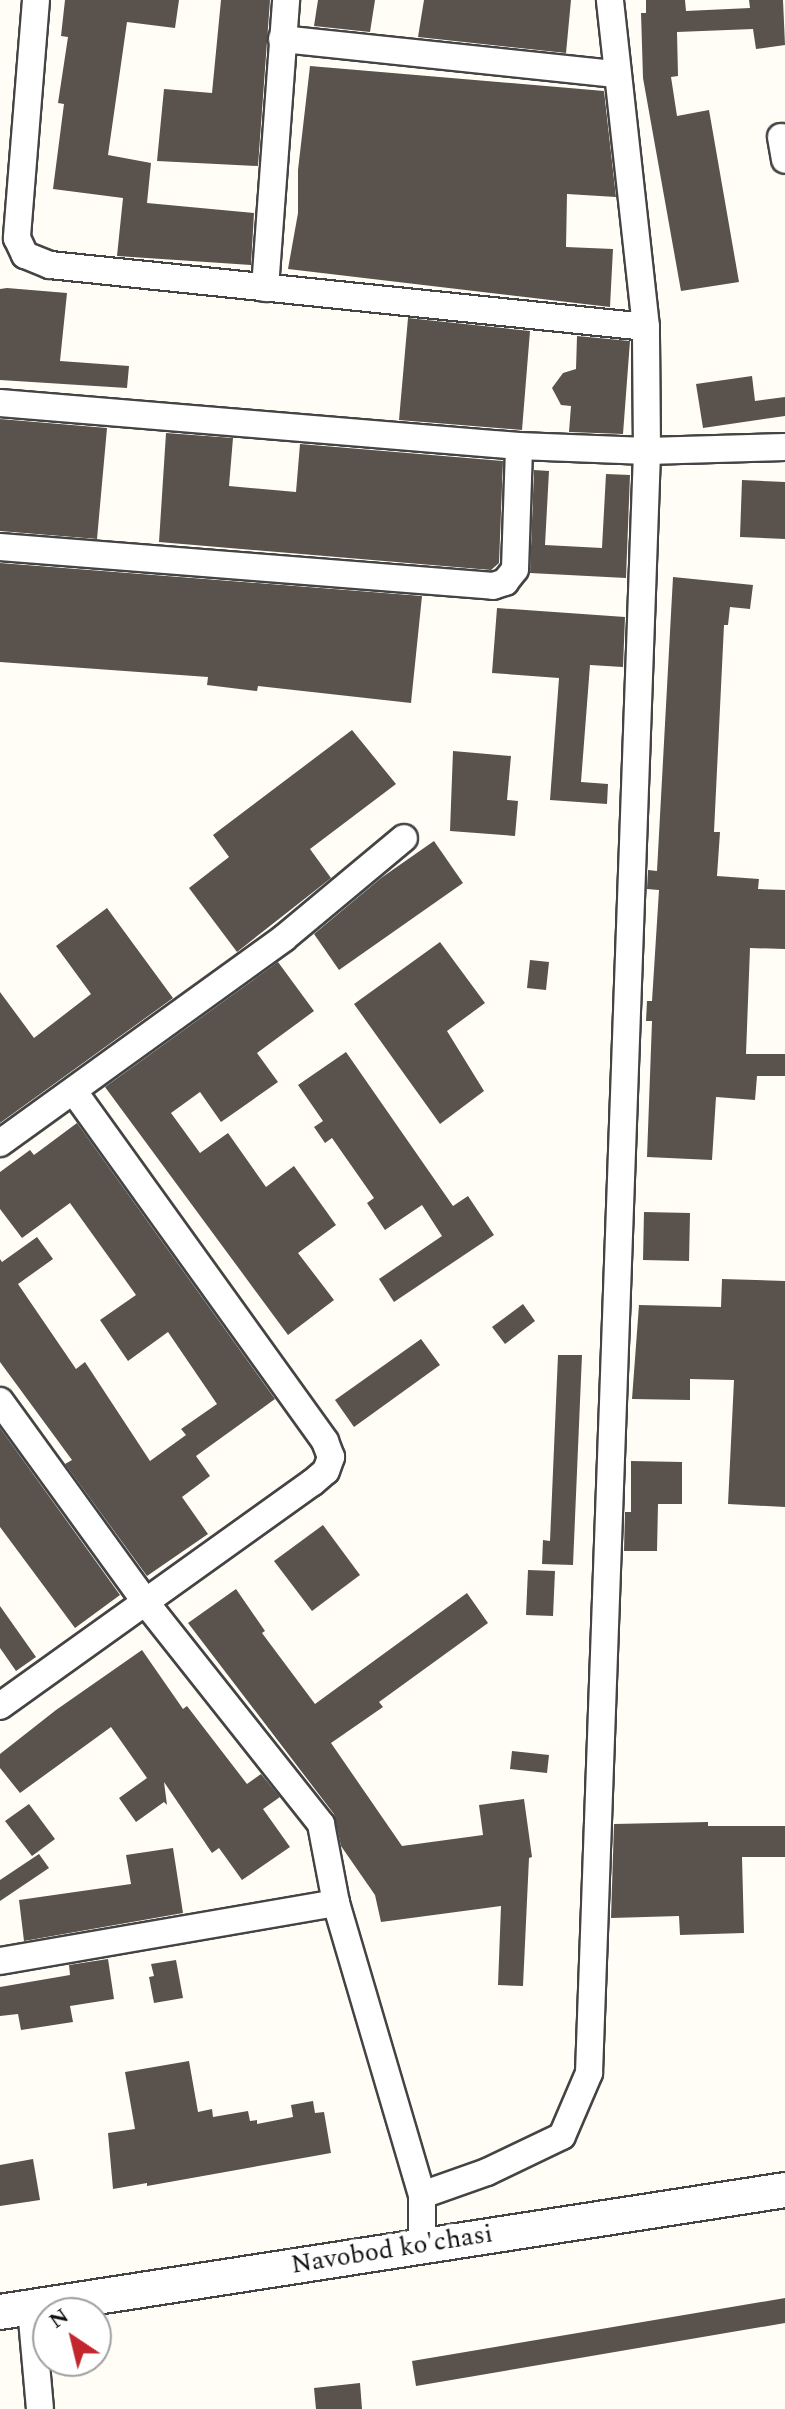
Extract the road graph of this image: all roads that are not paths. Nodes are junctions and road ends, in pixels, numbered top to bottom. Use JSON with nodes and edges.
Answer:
{"nodes":[{"id":1,"x":36,"y":0,"type":"edge"},
{"id":2,"x":286,"y":0,"type":"edge"},
{"id":3,"x":610,"y":0,"type":"edge"},
{"id":4,"x":282,"y":39,"type":"junction"},
{"id":5,"x":617,"y":74,"type":"junction"},
{"id":6,"x":265,"y":288,"type":"junction"},
{"id":7,"x":646,"y":327,"type":"junction"},
{"id":8,"x":0,"y":403,"type":"edge"},
{"id":9,"x":519,"y":446,"type":"junction"},
{"id":10,"x":785,"y":447,"type":"edge"},
{"id":11,"x":647,"y":451,"type":"junction"},
{"id":12,"x":0,"y":547,"type":"edge"},
{"id":13,"x":404,"y":838,"type":"dead end"},
{"id":14,"x":74,"y":1092,"type":"junction"},
{"id":15,"x":0,"y":1143,"type":"edge"},
{"id":16,"x":0,"y":1401,"type":"edge"},
{"id":17,"x":146,"y":1603,"type":"junction"},
{"id":18,"x":0,"y":1706,"type":"edge"},
{"id":19,"x":336,"y":1903,"type":"junction"},
{"id":20,"x":0,"y":1961,"type":"edge"},
{"id":21,"x":785,"y":2190,"type":"edge"},
{"id":22,"x":422,"y":2195,"type":"junction"},
{"id":23,"x":422,"y":2246,"type":"junction"},
{"id":24,"x":16,"y":2310,"type":"edge"},
{"id":25,"x":40,"y":2409,"type":"edge"}],
"edges":[{"from":1,"to":6,"type":"street"},
{"from":2,"to":4,"type":"street"},
{"from":3,"to":5,"type":"street"},
{"from":4,"to":5,"type":"street"},
{"from":4,"to":6,"type":"street"},
{"from":5,"to":7,"type":"street"},
{"from":6,"to":7,"type":"street"},
{"from":7,"to":11,"type":"street"},
{"from":8,"to":9,"type":"street"},
{"from":9,"to":11,"type":"street"},
{"from":9,"to":12,"type":"street"},
{"from":10,"to":11,"type":"street"},
{"from":11,"to":22,"type":"street"},
{"from":13,"to":14,"type":"street"},
{"from":14,"to":15,"type":"street"},
{"from":14,"to":17,"type":"street"},
{"from":16,"to":17,"type":"street"},
{"from":17,"to":18,"type":"street"},
{"from":17,"to":19,"type":"street"},
{"from":19,"to":20,"type":"street"},
{"from":19,"to":22,"type":"street"},
{"from":21,"to":23,"type":"street","name":"Navobod ko'chasi"},
{"from":22,"to":23,"type":"street"},
{"from":23,"to":24,"type":"street","name":"Navobod ko'chasi"},
{"from":24,"to":25,"type":"street"}]}
